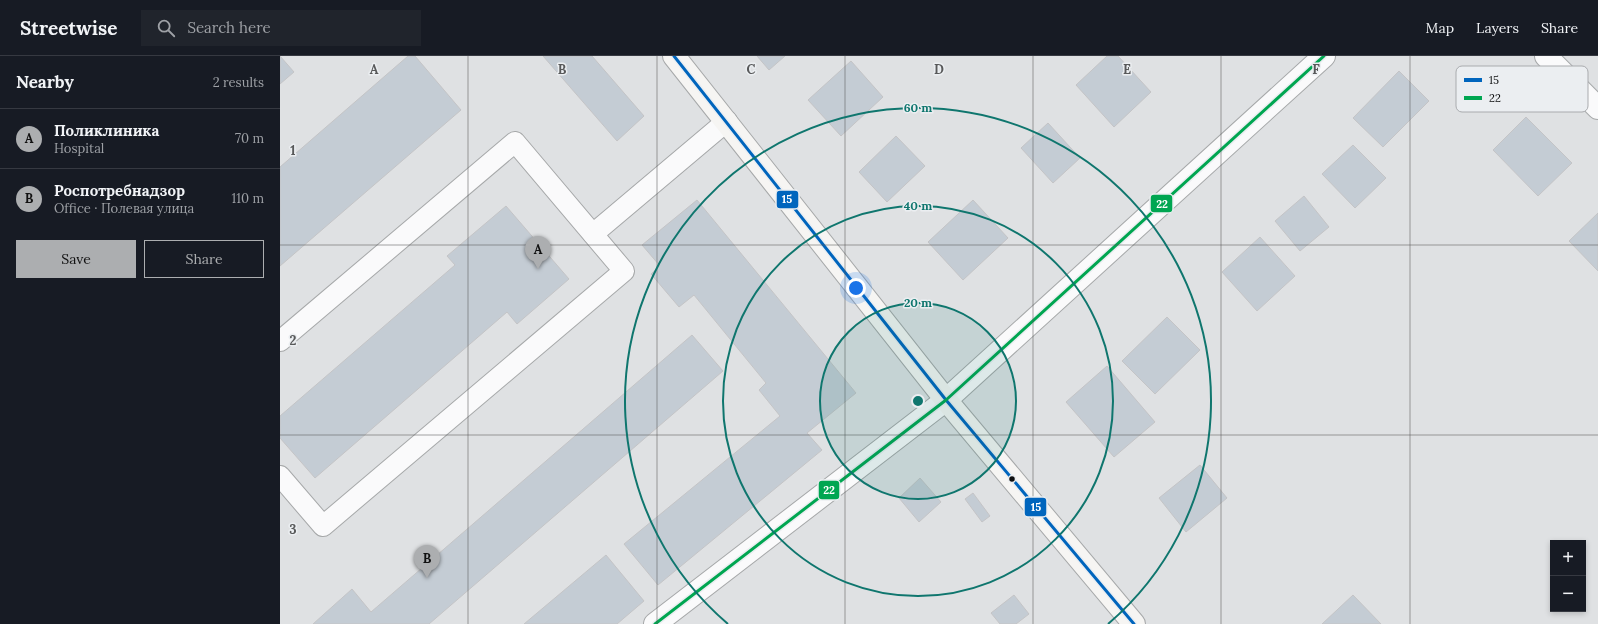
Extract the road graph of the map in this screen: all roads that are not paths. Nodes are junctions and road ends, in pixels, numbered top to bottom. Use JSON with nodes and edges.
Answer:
{"nodes":[{"id":1,"x":674,"y":56,"type":"edge"},
{"id":2,"x":1324,"y":56,"type":"edge"},
{"id":3,"x":1546,"y":56,"type":"edge"},
{"id":4,"x":1556,"y":66,"type":"edge"},
{"id":5,"x":1588,"y":98,"type":"edge"},
{"id":6,"x":1598,"y":108,"type":"edge"},
{"id":7,"x":727,"y":121,"type":"junction"},
{"id":8,"x":593,"y":234,"type":"junction"},
{"id":9,"x":280,"y":341,"type":"edge"},
{"id":10,"x":946,"y":400,"type":"junction"},
{"id":11,"x":280,"y":476,"type":"edge"},
{"id":12,"x":655,"y":624,"type":"edge"},
{"id":13,"x":1134,"y":624,"type":"edge"}],
"edges":[{"from":1,"to":7,"type":"main road"},
{"from":2,"to":10,"type":"street"},
{"from":3,"to":4,"type":"street"},
{"from":5,"to":6,"type":"street"},
{"from":7,"to":8,"type":"lane"},
{"from":7,"to":10,"type":"main road"},
{"from":8,"to":9,"type":"lane"},
{"from":8,"to":11,"type":"lane"},
{"from":10,"to":12,"type":"street"},
{"from":10,"to":13,"type":"main road"}]}
